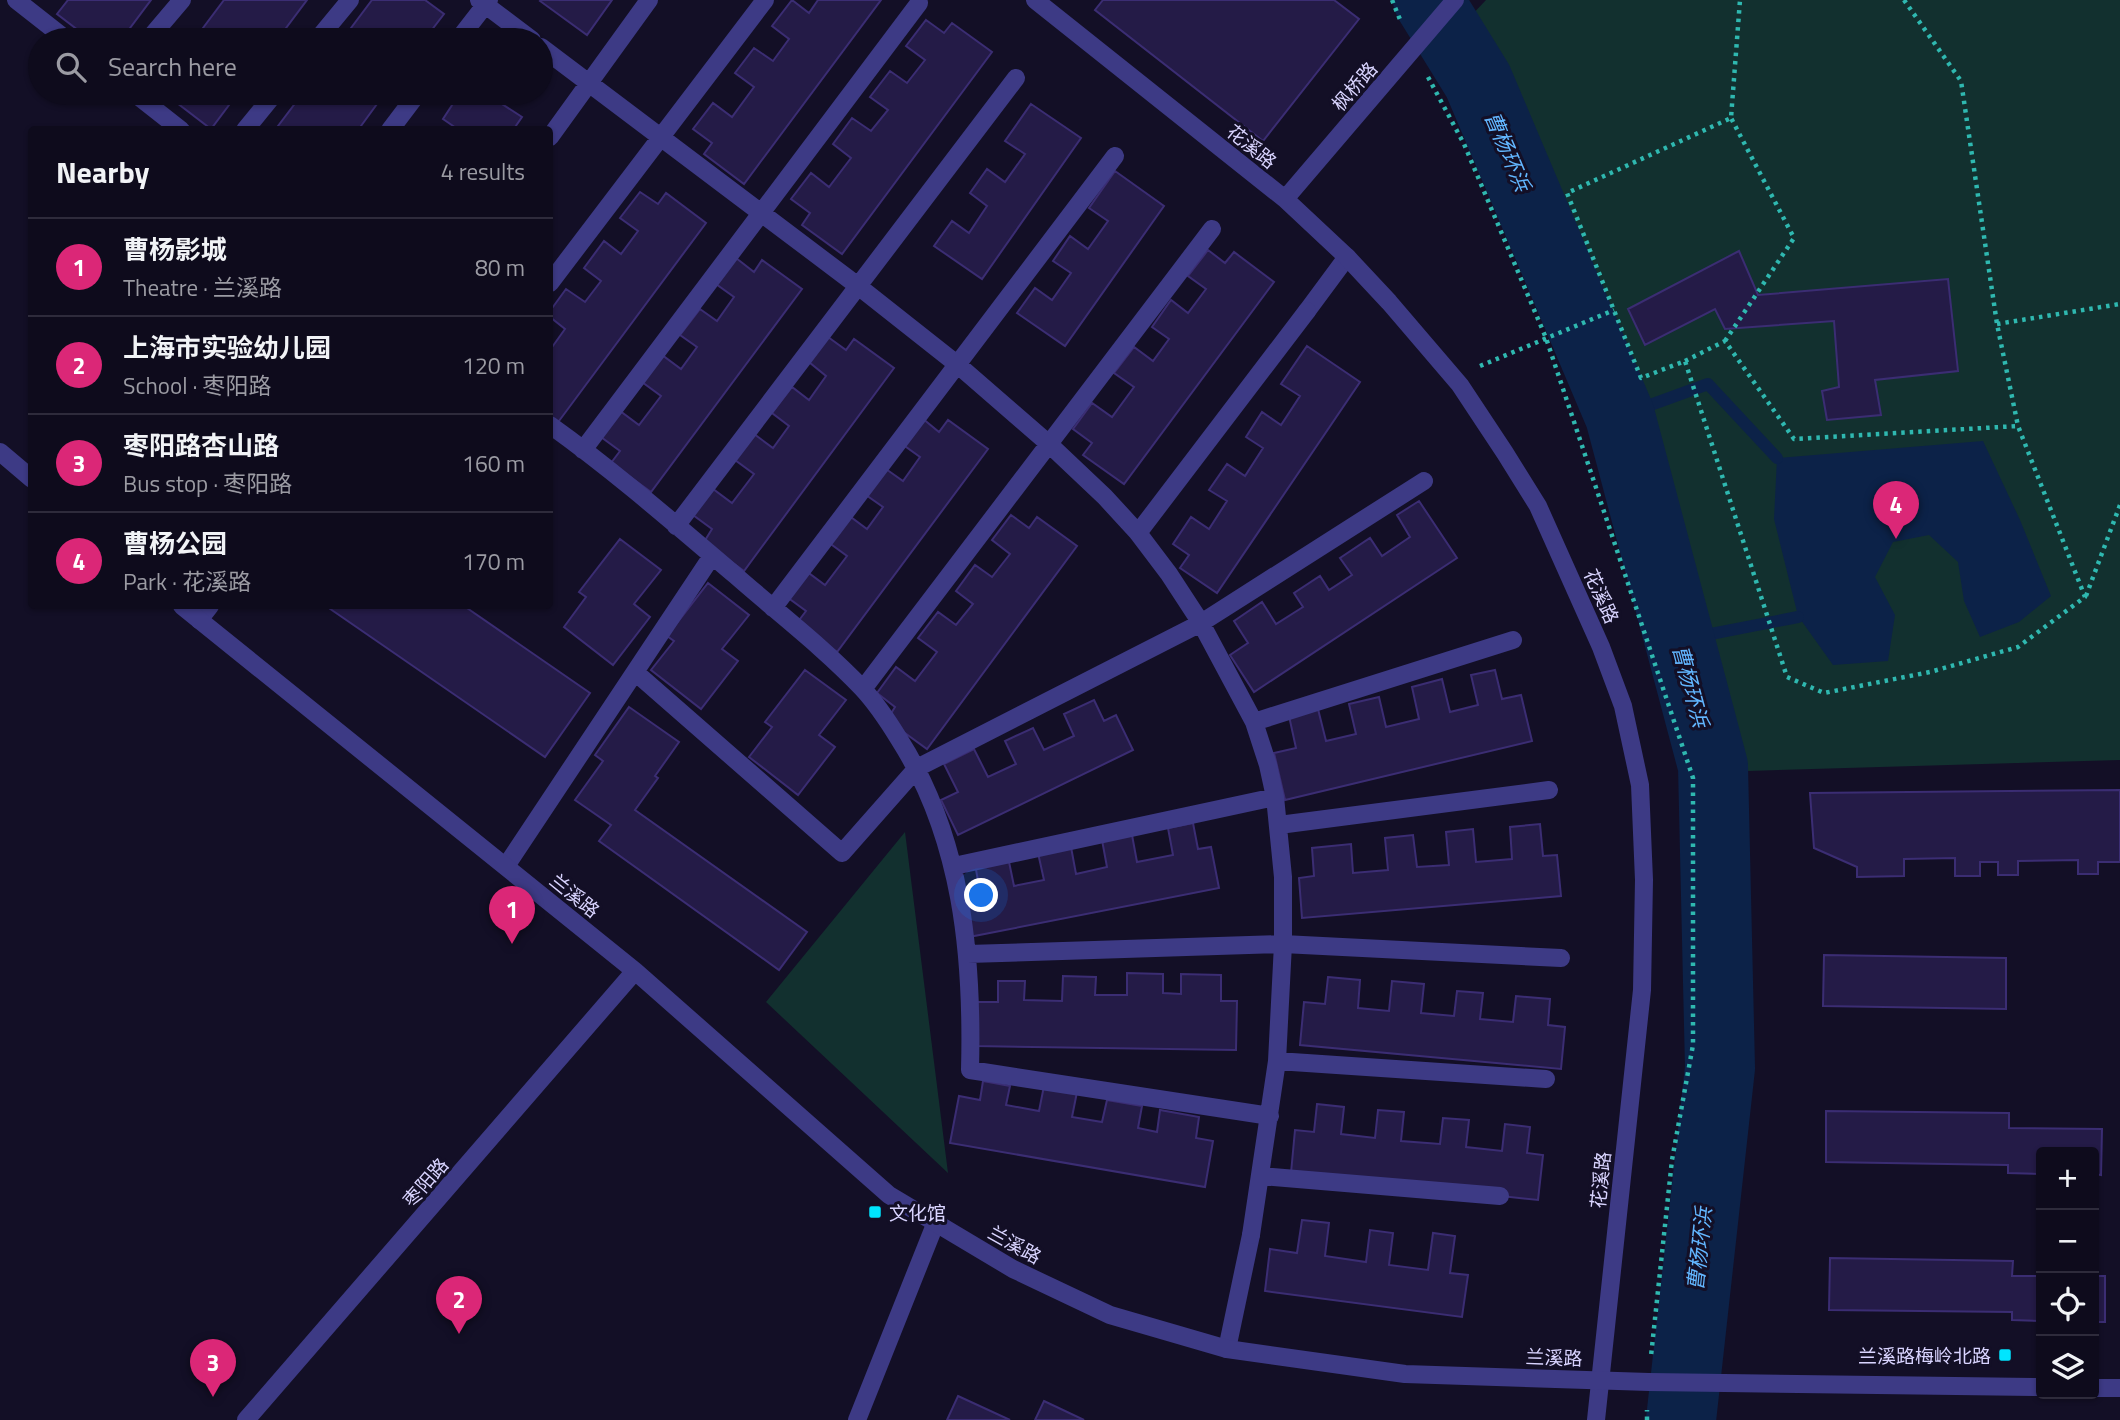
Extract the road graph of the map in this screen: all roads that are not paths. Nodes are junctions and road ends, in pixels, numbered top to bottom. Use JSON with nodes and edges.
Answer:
{"nodes":[{"id":1,"x":182,"y":0,"type":"edge"},
{"id":2,"x":350,"y":0,"type":"edge"},
{"id":3,"x":649,"y":0,"type":"edge"},
{"id":4,"x":765,"y":0,"type":"edge"},
{"id":5,"x":1035,"y":0,"type":"edge"},
{"id":6,"x":1455,"y":0,"type":"edge"},
{"id":7,"x":24,"y":2,"type":"edge"},
{"id":8,"x":484,"y":2,"type":"edge"},
{"id":9,"x":919,"y":3,"type":"dead end"},
{"id":10,"x":53,"y":28,"type":"edge"},
{"id":11,"x":158,"y":28,"type":"edge"},
{"id":12,"x":327,"y":28,"type":"edge"},
{"id":13,"x":466,"y":28,"type":"edge"},
{"id":14,"x":517,"y":28,"type":"edge"},
{"id":15,"x":553,"y":56,"type":"edge"},
{"id":16,"x":1016,"y":78,"type":"dead end"},
{"id":17,"x":589,"y":83,"type":"junction"},
{"id":18,"x":149,"y":105,"type":"edge"},
{"id":19,"x":265,"y":105,"type":"edge"},
{"id":20,"x":409,"y":105,"type":"edge"},
{"id":21,"x":176,"y":126,"type":"edge"},
{"id":22,"x":248,"y":126,"type":"edge"},
{"id":23,"x":393,"y":126,"type":"edge"},
{"id":24,"x":553,"y":133,"type":"edge"},
{"id":25,"x":661,"y":138,"type":"junction"},
{"id":26,"x":1115,"y":156,"type":"dead end"},
{"id":27,"x":1285,"y":199,"type":"junction"},
{"id":28,"x":761,"y":213,"type":"junction"},
{"id":29,"x":1212,"y":229,"type":"dead end"},
{"id":30,"x":1347,"y":257,"type":"junction"},
{"id":31,"x":553,"y":279,"type":"edge"},
{"id":32,"x":858,"y":286,"type":"junction"},
{"id":33,"x":958,"y":365,"type":"junction"},
{"id":34,"x":553,"y":427,"type":"edge"},
{"id":35,"x":1049,"y":444,"type":"junction"},
{"id":36,"x":583,"y":450,"type":"junction"},
{"id":37,"x":0,"y":452,"type":"edge"},
{"id":38,"x":28,"y":476,"type":"edge"},
{"id":39,"x":1424,"y":481,"type":"dead end"},
{"id":40,"x":676,"y":526,"type":"junction"},
{"id":41,"x":1138,"y":533,"type":"junction"},
{"id":42,"x":712,"y":556,"type":"junction"},
{"id":43,"x":773,"y":608,"type":"junction"},
{"id":44,"x":204,"y":613,"type":"edge"},
{"id":45,"x":1201,"y":623,"type":"junction"},
{"id":46,"x":1513,"y":640,"type":"dead end"},
{"id":47,"x":635,"y":671,"type":"junction"},
{"id":48,"x":863,"y":689,"type":"junction"},
{"id":49,"x":1254,"y":722,"type":"junction"},
{"id":50,"x":917,"y":768,"type":"junction"},
{"id":51,"x":1549,"y":790,"type":"dead end"},
{"id":52,"x":1275,"y":797,"type":"junction"},
{"id":53,"x":1279,"y":825,"type":"junction"},
{"id":54,"x":506,"y":866,"type":"junction"},
{"id":55,"x":954,"y":866,"type":"junction"},
{"id":56,"x":1283,"y":944,"type":"junction"},
{"id":57,"x":968,"y":954,"type":"junction"},
{"id":58,"x":1561,"y":958,"type":"dead end"},
{"id":59,"x":635,"y":971,"type":"junction"},
{"id":60,"x":1277,"y":1061,"type":"junction"},
{"id":61,"x":1546,"y":1079,"type":"dead end"},
{"id":62,"x":1270,"y":1116,"type":"junction"},
{"id":63,"x":1261,"y":1177,"type":"junction"},
{"id":64,"x":1500,"y":1196,"type":"dead end"},
{"id":65,"x":936,"y":1222,"type":"junction"},
{"id":66,"x":1227,"y":1349,"type":"junction"},
{"id":67,"x":1599,"y":1380,"type":"junction"},
{"id":68,"x":2036,"y":1387,"type":"edge"},
{"id":69,"x":2099,"y":1388,"type":"edge"},
{"id":70,"x":2120,"y":1388,"type":"edge"},
{"id":71,"x":246,"y":1420,"type":"edge"},
{"id":72,"x":857,"y":1420,"type":"edge"},
{"id":73,"x":1596,"y":1420,"type":"edge"}],
"edges":[{"from":1,"to":11,"type":"street"},
{"from":2,"to":12,"type":"street"},
{"from":3,"to":17,"type":"street"},
{"from":4,"to":25,"type":"street"},
{"from":5,"to":27,"type":"street","name":"花溪路"},
{"from":6,"to":27,"type":"street","name":"枫桥路"},
{"from":7,"to":10,"type":"street"},
{"from":8,"to":13,"type":"street"},
{"from":8,"to":14,"type":"street"},
{"from":9,"to":28,"type":"street"},
{"from":15,"to":17,"type":"street"},
{"from":16,"to":32,"type":"street"},
{"from":17,"to":24,"type":"street"},
{"from":17,"to":25,"type":"street"},
{"from":18,"to":21,"type":"street"},
{"from":19,"to":22,"type":"street"},
{"from":20,"to":23,"type":"street"},
{"from":25,"to":28,"type":"street"},
{"from":25,"to":31,"type":"street"},
{"from":26,"to":33,"type":"street"},
{"from":27,"to":30,"type":"street","name":"花溪路"},
{"from":28,"to":32,"type":"street"},
{"from":28,"to":36,"type":"street"},
{"from":29,"to":35,"type":"street"},
{"from":30,"to":41,"type":"street"},
{"from":30,"to":67,"type":"street","name":"花溪路"},
{"from":32,"to":33,"type":"street"},
{"from":32,"to":40,"type":"street"},
{"from":33,"to":35,"type":"street"},
{"from":33,"to":43,"type":"street"},
{"from":34,"to":36,"type":"street"},
{"from":35,"to":41,"type":"street"},
{"from":35,"to":48,"type":"street"},
{"from":36,"to":40,"type":"street"},
{"from":37,"to":38,"type":"street"},
{"from":39,"to":45,"type":"street"},
{"from":40,"to":42,"type":"street"},
{"from":41,"to":45,"type":"street"},
{"from":42,"to":43,"type":"street"},
{"from":42,"to":47,"type":"street"},
{"from":43,"to":48,"type":"street"},
{"from":44,"to":54,"type":"street","name":"兰溪路"},
{"from":45,"to":49,"type":"street"},
{"from":45,"to":50,"type":"street"},
{"from":46,"to":49,"type":"street"},
{"from":47,"to":50,"type":"street"},
{"from":47,"to":54,"type":"street"},
{"from":48,"to":50,"type":"street"},
{"from":49,"to":52,"type":"street"},
{"from":50,"to":55,"type":"street"},
{"from":51,"to":53,"type":"street"},
{"from":52,"to":53,"type":"street"},
{"from":52,"to":55,"type":"street"},
{"from":53,"to":56,"type":"street"},
{"from":54,"to":59,"type":"street","name":"兰溪路"},
{"from":55,"to":57,"type":"street"},
{"from":56,"to":57,"type":"street"},
{"from":56,"to":58,"type":"street"},
{"from":56,"to":60,"type":"street"},
{"from":57,"to":62,"type":"street"},
{"from":59,"to":65,"type":"street","name":"兰溪路"},
{"from":59,"to":71,"type":"street","name":"枣阳路"},
{"from":60,"to":61,"type":"street"},
{"from":60,"to":62,"type":"street"},
{"from":62,"to":63,"type":"street"},
{"from":63,"to":64,"type":"street"},
{"from":63,"to":66,"type":"street"},
{"from":65,"to":66,"type":"street","name":"兰溪路"},
{"from":65,"to":72,"type":"street"},
{"from":66,"to":67,"type":"street","name":"兰溪路"},
{"from":67,"to":68,"type":"street","name":"兰溪路"},
{"from":67,"to":73,"type":"street","name":"花溪路"},
{"from":69,"to":70,"type":"street"}]}
